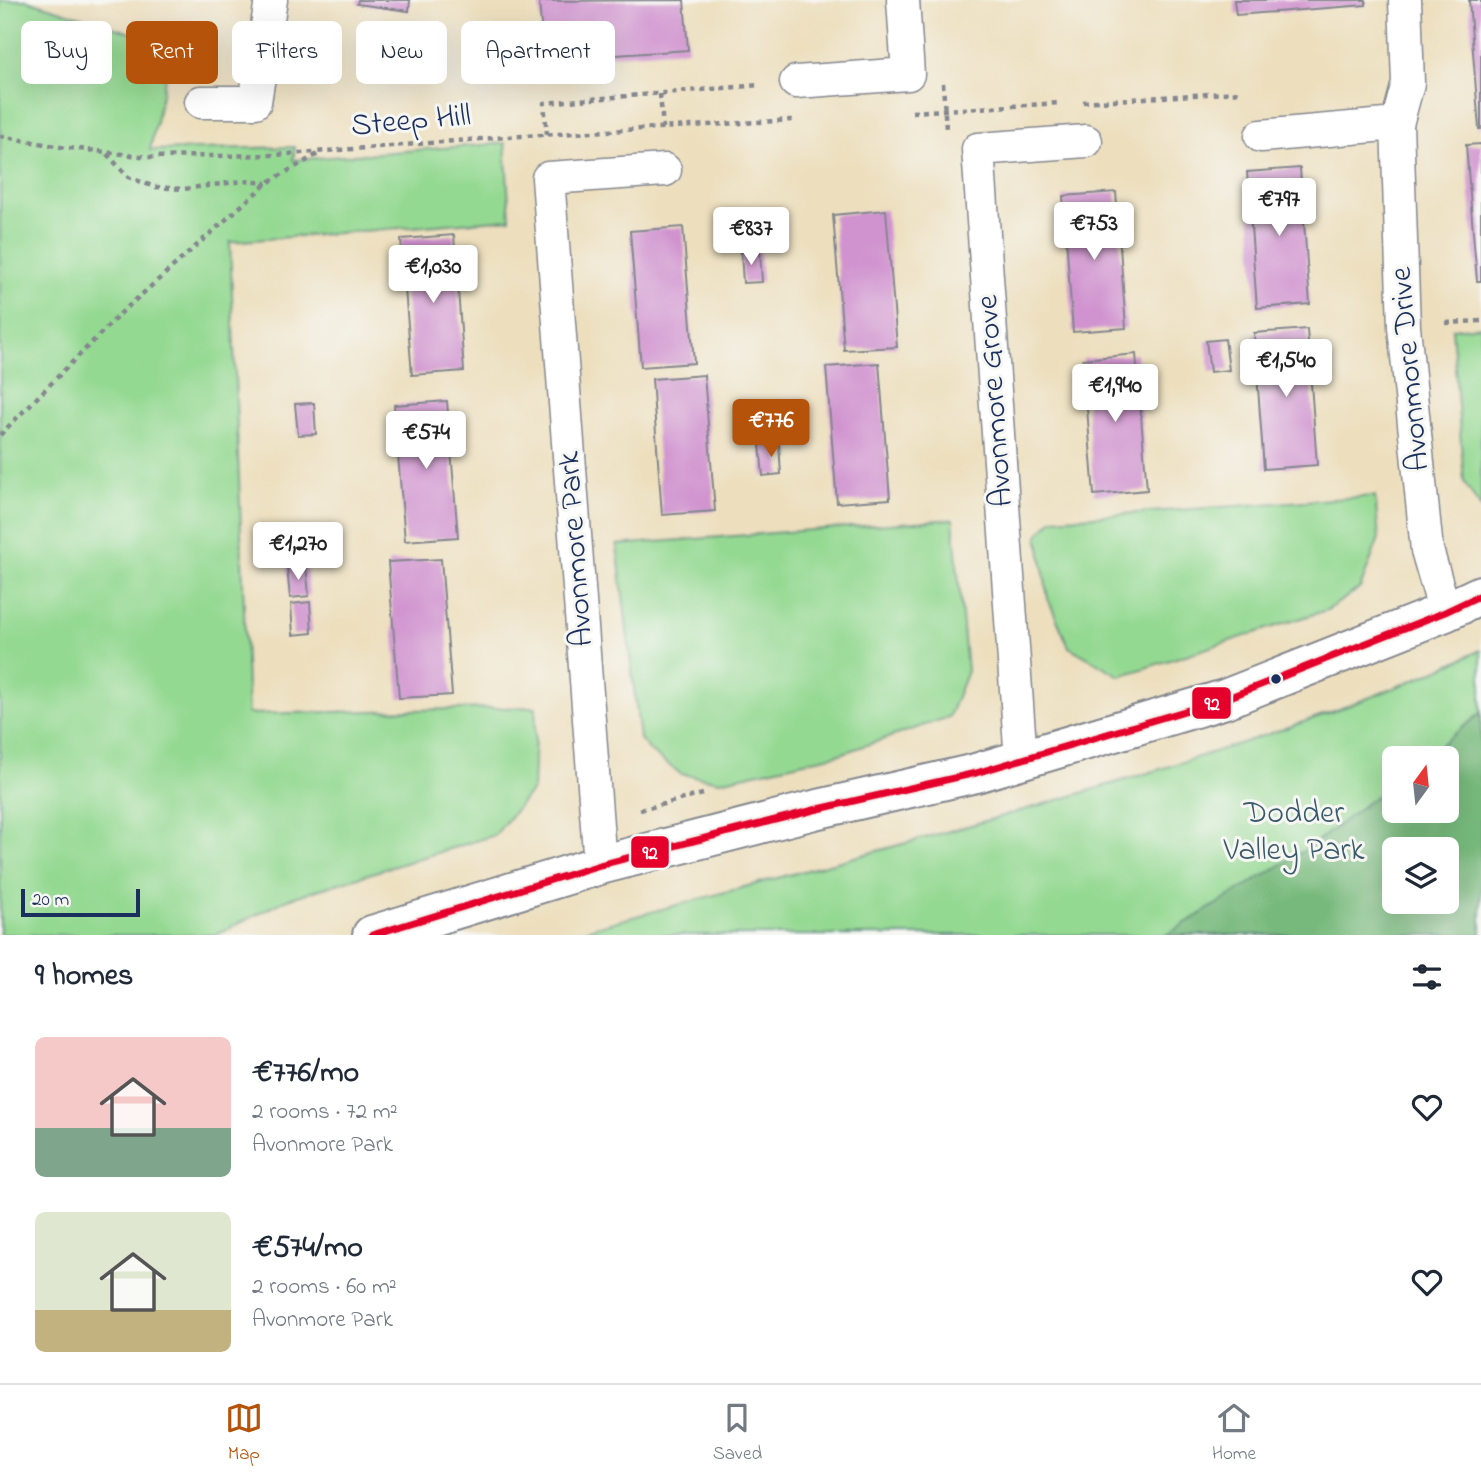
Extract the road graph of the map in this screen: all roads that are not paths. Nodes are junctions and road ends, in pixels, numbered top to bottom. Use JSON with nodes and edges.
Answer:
{"nodes":[{"id":1,"x":271,"y":0,"type":"edge"},
{"id":2,"x":903,"y":0,"type":"edge"},
{"id":3,"x":1405,"y":0,"type":"edge"},
{"id":4,"x":796,"y":82,"type":"road end"},
{"id":5,"x":201,"y":102,"type":"dead end"},
{"id":6,"x":1397,"y":124,"type":"junction"},
{"id":7,"x":1261,"y":136,"type":"dead end"},
{"id":8,"x":1086,"y":141,"type":"dead end"},
{"id":9,"x":665,"y":170,"type":"dead end"},
{"id":10,"x":1481,"y":595,"type":"edge"},
{"id":11,"x":1445,"y":612,"type":"junction"},
{"id":12,"x":1021,"y":761,"type":"junction"},
{"id":13,"x":600,"y":865,"type":"junction"},
{"id":14,"x":372,"y":935,"type":"edge"}],
"edges":[{"from":1,"to":5,"type":"street"},
{"from":2,"to":4,"type":"street"},
{"from":3,"to":6,"type":"street","name":"Avonmore Drive"},
{"from":6,"to":7,"type":"street"},
{"from":6,"to":11,"type":"street","name":"Avonmore Drive"},
{"from":8,"to":12,"type":"street","name":"Avonmore Grove"},
{"from":9,"to":13,"type":"street","name":"Avonmore Park"},
{"from":10,"to":11,"type":"street"},
{"from":11,"to":12,"type":"street"},
{"from":12,"to":13,"type":"street"},
{"from":13,"to":14,"type":"street"}]}
